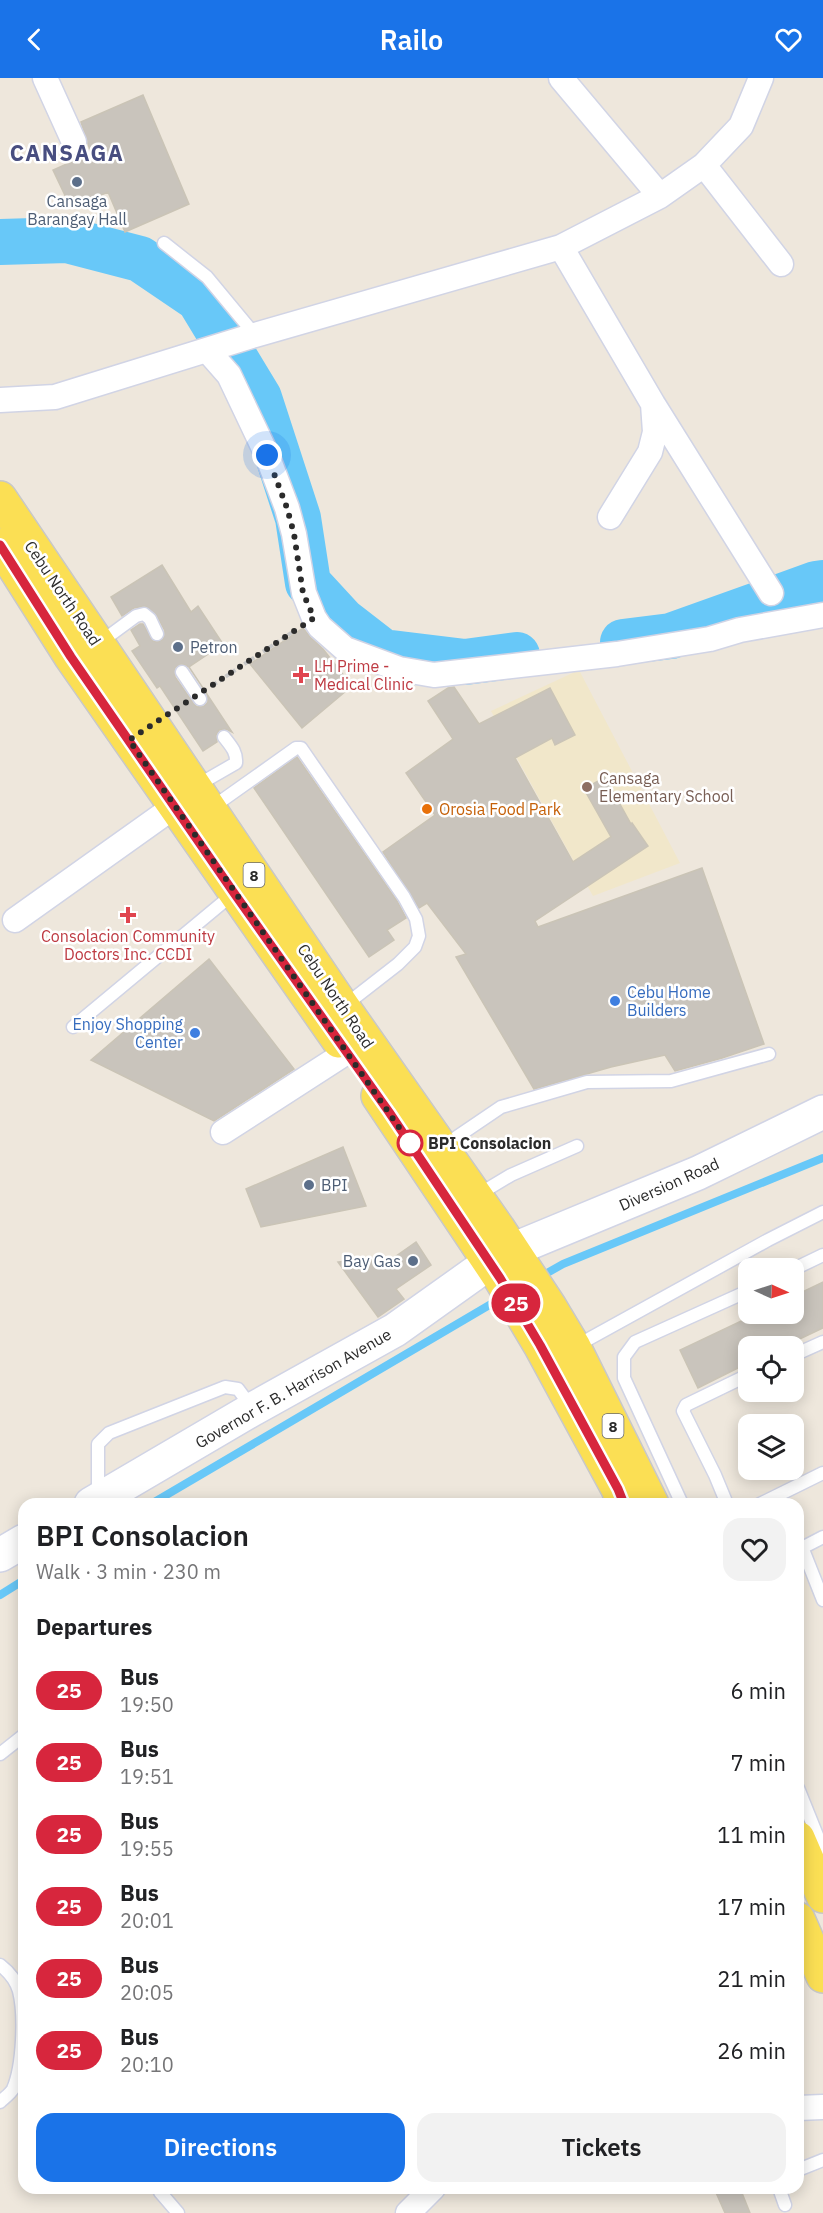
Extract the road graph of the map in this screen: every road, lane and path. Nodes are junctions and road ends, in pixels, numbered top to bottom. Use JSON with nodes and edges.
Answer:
{"nodes":[{"id":1,"x":45,"y":78,"type":"edge"},
{"id":2,"x":561,"y":78,"type":"edge"},
{"id":3,"x":761,"y":78,"type":"edge"},
{"id":4,"x":74,"y":142,"type":"dead end"},
{"id":5,"x":704,"y":165,"type":"junction"},
{"id":6,"x":660,"y":196,"type":"junction"},
{"id":7,"x":164,"y":243,"type":"dead end"},
{"id":8,"x":561,"y":246,"type":"junction"},
{"id":9,"x":781,"y":264,"type":"dead end"},
{"id":10,"x":249,"y":337,"type":"junction"},
{"id":11,"x":211,"y":349,"type":"junction"},
{"id":12,"x":0,"y":400,"type":"edge"},
{"id":13,"x":653,"y":404,"type":"junction"},
{"id":14,"x":0,"y":498,"type":"edge"},
{"id":15,"x":610,"y":518,"type":"dead end"},
{"id":16,"x":3,"y":556,"type":"edge"},
{"id":17,"x":771,"y":593,"type":"dead end"},
{"id":18,"x":314,"y":618,"type":"junction"},
{"id":19,"x":821,"y":620,"type":"edge"},
{"id":20,"x":157,"y":634,"type":"dead end"},
{"id":21,"x":97,"y":645,"type":"junction"},
{"id":22,"x":182,"y":672,"type":"dead end"},
{"id":23,"x":198,"y":697,"type":"joint"},
{"id":24,"x":224,"y":737,"type":"dead end"},
{"id":25,"x":193,"y":801,"type":"junction"},
{"id":26,"x":234,"y":893,"type":"junction"},
{"id":27,"x":15,"y":920,"type":"dead end"},
{"id":28,"x":343,"y":1007,"type":"junction"},
{"id":29,"x":73,"y":1027,"type":"dead end"},
{"id":30,"x":347,"y":1053,"type":"junction"},
{"id":31,"x":769,"y":1054,"type":"dead end"},
{"id":32,"x":823,"y":1112,"type":"edge"},
{"id":33,"x":223,"y":1132,"type":"dead end"},
{"id":34,"x":577,"y":1146,"type":"dead end"},
{"id":35,"x":442,"y":1148,"type":"junction"},
{"id":36,"x":476,"y":1197,"type":"junction"},
{"id":37,"x":823,"y":1212,"type":"edge"},
{"id":38,"x":823,"y":1255,"type":"edge"},
{"id":39,"x":506,"y":1263,"type":"junction"},
{"id":40,"x":804,"y":1264,"type":"edge"},
{"id":41,"x":738,"y":1296,"type":"edge"},
{"id":42,"x":538,"y":1314,"type":"junction"},
{"id":43,"x":823,"y":1342,"type":"edge"},
{"id":44,"x":574,"y":1347,"type":"junction"},
{"id":45,"x":804,"y":1351,"type":"edge"},
{"id":46,"x":738,"y":1378,"type":"edge"},
{"id":47,"x":253,"y":1408,"type":"junction"},
{"id":48,"x":823,"y":1473,"type":"edge"},
{"id":49,"x":94,"y":1498,"type":"edge"},
{"id":50,"x":101,"y":1498,"type":"edge"},
{"id":51,"x":621,"y":1498,"type":"edge"},
{"id":52,"x":649,"y":1498,"type":"edge"},
{"id":53,"x":679,"y":1498,"type":"edge"},
{"id":54,"x":725,"y":1498,"type":"edge"},
{"id":55,"x":772,"y":1498,"type":"edge"},
{"id":56,"x":823,"y":1537,"type":"edge"},
{"id":57,"x":18,"y":1544,"type":"edge"},
{"id":58,"x":804,"y":1546,"type":"edge"},
{"id":59,"x":0,"y":1555,"type":"edge"},
{"id":60,"x":804,"y":1557,"type":"edge"},
{"id":61,"x":823,"y":1600,"type":"edge"},
{"id":62,"x":18,"y":1740,"type":"edge"},
{"id":63,"x":0,"y":1754,"type":"edge"},
{"id":64,"x":804,"y":1821,"type":"edge"},
{"id":65,"x":810,"y":1854,"type":"edge"},
{"id":66,"x":823,"y":1896,"type":"edge"},
{"id":67,"x":804,"y":1933,"type":"edge"},
{"id":68,"x":0,"y":1965,"type":"edge"},
{"id":69,"x":823,"y":1976,"type":"edge"},
{"id":70,"x":18,"y":1988,"type":"edge"},
{"id":71,"x":18,"y":2070,"type":"edge"},
{"id":72,"x":0,"y":2102,"type":"edge"},
{"id":73,"x":823,"y":2107,"type":"edge"},
{"id":74,"x":804,"y":2108,"type":"edge"},
{"id":75,"x":823,"y":2160,"type":"edge"},
{"id":76,"x":804,"y":2168,"type":"edge"},
{"id":77,"x":162,"y":2194,"type":"edge"},
{"id":78,"x":427,"y":2194,"type":"edge"},
{"id":79,"x":780,"y":2194,"type":"edge"},
{"id":80,"x":785,"y":2205,"type":"dead end"},
{"id":81,"x":178,"y":2213,"type":"edge"},
{"id":82,"x":408,"y":2213,"type":"edge"}],
"edges":[{"from":1,"to":4,"type":"street"},
{"from":2,"to":6,"type":"street"},
{"from":3,"to":5,"type":"street"},
{"from":5,"to":6,"type":"street"},
{"from":5,"to":9,"type":"street"},
{"from":6,"to":8,"type":"street"},
{"from":7,"to":10,"type":"lane"},
{"from":8,"to":10,"type":"street"},
{"from":8,"to":13,"type":"street"},
{"from":10,"to":11,"type":"street"},
{"from":11,"to":12,"type":"street"},
{"from":11,"to":18,"type":"street"},
{"from":13,"to":15,"type":"street"},
{"from":13,"to":17,"type":"street"},
{"from":14,"to":21,"type":"main road","name":"Cebu North Road","number":"8"},
{"from":16,"to":25,"type":"main road","name":"Cebu North Road","number":"8"},
{"from":18,"to":19,"type":"street"},
{"from":18,"to":23,"type":"path"},
{"from":20,"to":21,"type":"lane"},
{"from":21,"to":25,"type":"main road","name":"Cebu North Road","number":"8"},
{"from":22,"to":23,"type":"lane"},
{"from":24,"to":25,"type":"lane"},
{"from":25,"to":26,"type":"main road","name":"Cebu North Road","number":"8"},
{"from":25,"to":27,"type":"street"},
{"from":25,"to":28,"type":"main road","name":"Cebu North Road","number":"8"},
{"from":25,"to":28,"type":"lane"},
{"from":26,"to":29,"type":"lane"},
{"from":26,"to":30,"type":"main road","name":"Cebu North Road","number":"8"},
{"from":28,"to":35,"type":"main road","name":"Cebu North Road","number":"8"},
{"from":30,"to":33,"type":"street"},
{"from":30,"to":39,"type":"main road","name":"Cebu North Road","number":"8"},
{"from":31,"to":35,"type":"lane"},
{"from":32,"to":39,"type":"street","name":"Diversion Road"},
{"from":34,"to":36,"type":"lane"},
{"from":35,"to":36,"type":"main road","name":"Cebu North Road","number":"8"},
{"from":36,"to":39,"type":"main road","name":"Cebu North Road","number":"8"},
{"from":37,"to":44,"type":"lane"},
{"from":38,"to":40,"type":"lane"},
{"from":39,"to":42,"type":"main road","name":"Cebu North Road","number":"8"},
{"from":39,"to":47,"type":"street","name":"Governor F. B. Harrison Avenue"},
{"from":41,"to":53,"type":"lane"},
{"from":42,"to":44,"type":"main road","name":"Cebu North Road","number":"8"},
{"from":42,"to":51,"type":"main road","name":"Cebu North Road","number":"8"},
{"from":43,"to":45,"type":"lane"},
{"from":44,"to":52,"type":"main road","name":"Cebu North Road","number":"8"},
{"from":46,"to":54,"type":"lane"},
{"from":47,"to":49,"type":"lane"},
{"from":47,"to":50,"type":"street","name":"Governor F. B. Harrison Avenue"},
{"from":48,"to":55,"type":"lane"},
{"from":56,"to":58,"type":"lane"},
{"from":57,"to":59,"type":"street"},
{"from":60,"to":61,"type":"lane"},
{"from":62,"to":63,"type":"lane"},
{"from":64,"to":65,"type":"lane"},
{"from":65,"to":66,"type":"main road"},
{"from":67,"to":69,"type":"main road"},
{"from":68,"to":70,"type":"lane"},
{"from":71,"to":72,"type":"lane"},
{"from":73,"to":74,"type":"street"},
{"from":75,"to":76,"type":"lane"},
{"from":77,"to":81,"type":"lane"},
{"from":78,"to":82,"type":"street"},
{"from":79,"to":80,"type":"lane"}]}
